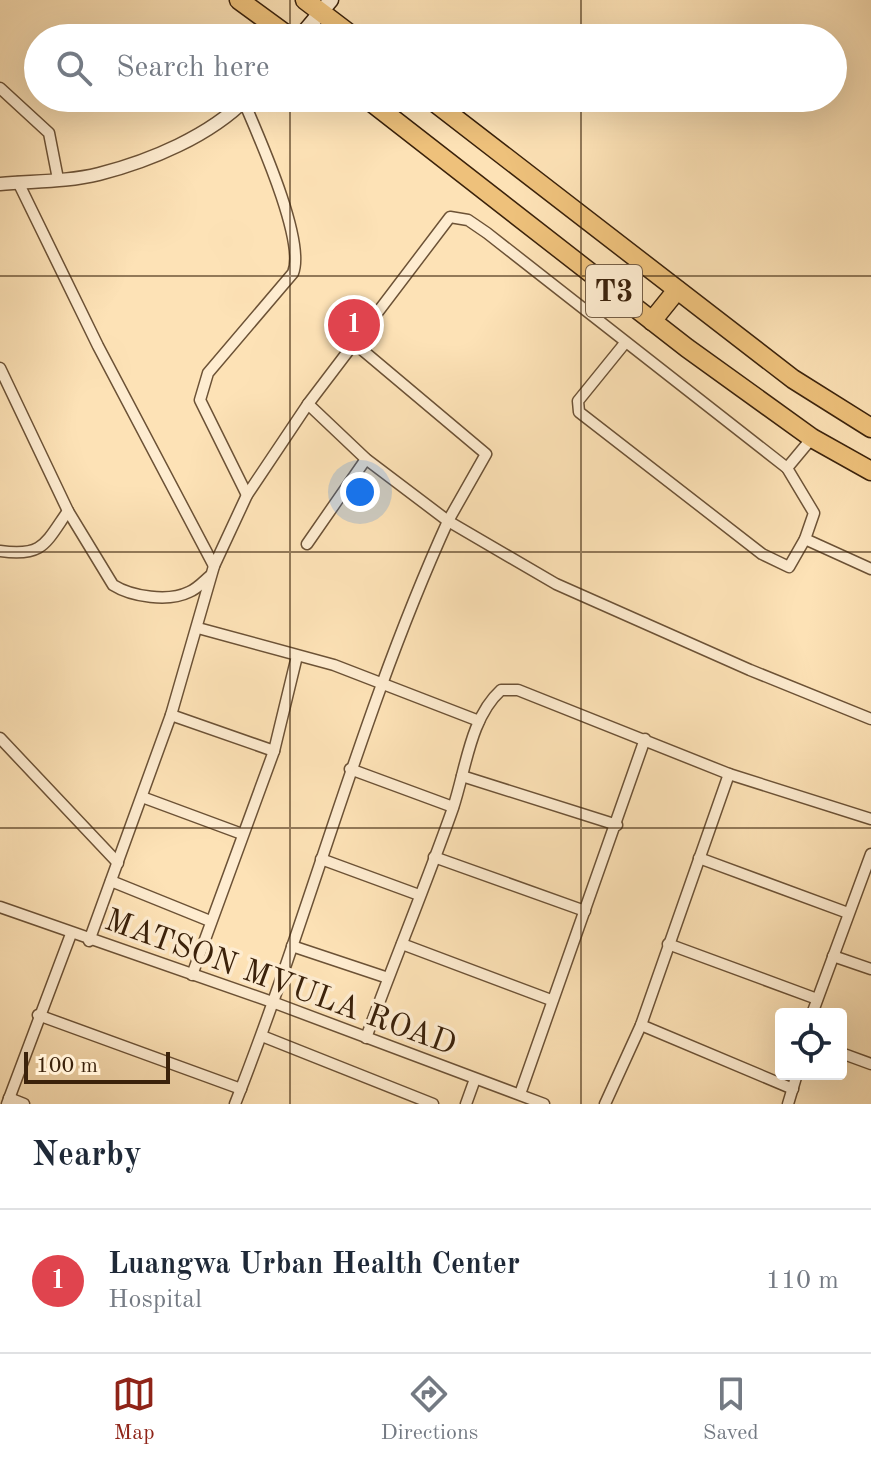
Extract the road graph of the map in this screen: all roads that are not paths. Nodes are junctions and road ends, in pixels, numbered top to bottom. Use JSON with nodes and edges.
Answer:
{"nodes":[{"id":1,"x":239,"y":0,"type":"edge"},
{"id":2,"x":305,"y":0,"type":"edge"},
{"id":3,"x":327,"y":6,"type":"edge"},
{"id":4,"x":265,"y":24,"type":"edge"},
{"id":5,"x":311,"y":24,"type":"edge"},
{"id":6,"x":343,"y":24,"type":"edge"},
{"id":7,"x":0,"y":88,"type":"edge"},
{"id":8,"x":24,"y":110,"type":"edge"},
{"id":9,"x":26,"y":112,"type":"edge"},
{"id":10,"x":228,"y":112,"type":"edge"},
{"id":11,"x":251,"y":112,"type":"edge"},
{"id":12,"x":384,"y":112,"type":"edge"},
{"id":13,"x":447,"y":112,"type":"edge"},
{"id":14,"x":58,"y":179,"type":"junction"},
{"id":15,"x":18,"y":182,"type":"junction"},
{"id":16,"x":0,"y":184,"type":"edge"},
{"id":17,"x":677,"y":290,"type":"junction"},
{"id":18,"x":652,"y":321,"type":"junction"},
{"id":19,"x":354,"y":343,"type":"junction"},
{"id":20,"x":625,"y":343,"type":"junction"},
{"id":21,"x":0,"y":368,"type":"edge"},
{"id":22,"x":308,"y":404,"type":"junction"},
{"id":23,"x":871,"y":428,"type":"edge"},
{"id":24,"x":812,"y":438,"type":"junction"},
{"id":25,"x":366,"y":459,"type":"junction"},
{"id":26,"x":787,"y":468,"type":"junction"},
{"id":27,"x":871,"y":471,"type":"edge"},
{"id":28,"x":247,"y":495,"type":"junction"},
{"id":29,"x":68,"y":511,"type":"junction"},
{"id":30,"x":448,"y":521,"type":"junction"},
{"id":31,"x":805,"y":539,"type":"junction"},
{"id":32,"x":307,"y":544,"type":"dead end"},
{"id":33,"x":0,"y":551,"type":"edge"},
{"id":34,"x":871,"y":569,"type":"edge"},
{"id":35,"x":213,"y":570,"type":"junction"},
{"id":36,"x":198,"y":628,"type":"junction"},
{"id":37,"x":297,"y":656,"type":"junction"},
{"id":38,"x":380,"y":682,"type":"junction"},
{"id":39,"x":171,"y":715,"type":"junction"},
{"id":40,"x":871,"y":719,"type":"edge"},
{"id":41,"x":479,"y":721,"type":"junction"},
{"id":42,"x":0,"y":738,"type":"edge"},
{"id":43,"x":645,"y":739,"type":"junction"},
{"id":44,"x":274,"y":751,"type":"junction"},
{"id":45,"x":350,"y":769,"type":"junction"},
{"id":46,"x":729,"y":774,"type":"junction"},
{"id":47,"x":462,"y":776,"type":"junction"},
{"id":48,"x":142,"y":797,"type":"junction"},
{"id":49,"x":453,"y":807,"type":"junction"},
{"id":50,"x":871,"y":819,"type":"edge"},
{"id":51,"x":617,"y":825,"type":"junction"},
{"id":52,"x":242,"y":834,"type":"junction"},
{"id":53,"x":871,"y":854,"type":"edge"},
{"id":54,"x":434,"y":857,"type":"junction"},
{"id":55,"x":699,"y":858,"type":"junction"},
{"id":56,"x":321,"y":859,"type":"junction"},
{"id":57,"x":118,"y":863,"type":"junction"},
{"id":58,"x":869,"y":869,"type":"edge"},
{"id":59,"x":111,"y":881,"type":"junction"},
{"id":60,"x":419,"y":895,"type":"junction"},
{"id":61,"x":0,"y":907,"type":"edge"},
{"id":62,"x":585,"y":911,"type":"junction"},
{"id":63,"x":848,"y":913,"type":"junction"},
{"id":64,"x":210,"y":921,"type":"junction"},
{"id":65,"x":71,"y":934,"type":"junction"},
{"id":66,"x":89,"y":941,"type":"junction"},
{"id":67,"x":402,"y":944,"type":"junction"},
{"id":68,"x":668,"y":944,"type":"junction"},
{"id":69,"x":292,"y":946,"type":"junction"},
{"id":70,"x":833,"y":956,"type":"junction"},
{"id":71,"x":871,"y":969,"type":"edge"},
{"id":72,"x":192,"y":975,"type":"junction"},
{"id":73,"x":388,"y":978,"type":"junction"},
{"id":74,"x":817,"y":999,"type":"junction"},
{"id":75,"x":551,"y":1000,"type":"junction"},
{"id":76,"x":275,"y":1003,"type":"junction"},
{"id":77,"x":814,"y":1008,"type":"edge"},
{"id":78,"x":38,"y":1015,"type":"junction"},
{"id":79,"x":641,"y":1025,"type":"junction"},
{"id":80,"x":262,"y":1036,"type":"junction"},
{"id":81,"x":366,"y":1038,"type":"junction"},
{"id":82,"x":847,"y":1055,"type":"edge"},
{"id":83,"x":871,"y":1064,"type":"edge"},
{"id":84,"x":475,"y":1079,"type":"junction"},
{"id":85,"x":795,"y":1080,"type":"edge"},
{"id":86,"x":241,"y":1089,"type":"junction"},
{"id":87,"x":793,"y":1089,"type":"junction"},
{"id":88,"x":520,"y":1094,"type":"junction"},
{"id":89,"x":8,"y":1101,"type":"edge"},
{"id":90,"x":24,"y":1104,"type":"edge"},
{"id":91,"x":235,"y":1104,"type":"edge"},
{"id":92,"x":433,"y":1104,"type":"edge"},
{"id":93,"x":466,"y":1104,"type":"edge"},
{"id":94,"x":544,"y":1104,"type":"edge"},
{"id":95,"x":605,"y":1104,"type":"edge"},
{"id":96,"x":788,"y":1104,"type":"edge"}],
"edges":[{"from":1,"to":4,"type":"highway"},
{"from":2,"to":3,"type":"highway"},
{"from":3,"to":5,"type":"main road"},
{"from":3,"to":6,"type":"highway"},
{"from":7,"to":8,"type":"street"},
{"from":9,"to":14,"type":"street"},
{"from":10,"to":14,"type":"street"},
{"from":11,"to":28,"type":"street"},
{"from":12,"to":18,"type":"highway","number":"T3"},
{"from":13,"to":17,"type":"highway","number":"T3"},
{"from":14,"to":15,"type":"street"},
{"from":15,"to":16,"type":"street"},
{"from":15,"to":35,"type":"street"},
{"from":17,"to":18,"type":"highway"},
{"from":17,"to":23,"type":"highway","number":"T3"},
{"from":18,"to":24,"type":"highway","number":"T3"},
{"from":19,"to":20,"type":"street"},
{"from":19,"to":22,"type":"street"},
{"from":19,"to":30,"type":"street"},
{"from":20,"to":26,"type":"street"},
{"from":20,"to":31,"type":"street"},
{"from":21,"to":29,"type":"street"},
{"from":22,"to":25,"type":"street"},
{"from":22,"to":28,"type":"street"},
{"from":24,"to":26,"type":"street"},
{"from":24,"to":27,"type":"highway","number":"T3"},
{"from":25,"to":30,"type":"street"},
{"from":25,"to":32,"type":"street"},
{"from":26,"to":31,"type":"street"},
{"from":28,"to":35,"type":"street"},
{"from":29,"to":33,"type":"street"},
{"from":29,"to":35,"type":"street"},
{"from":30,"to":38,"type":"street"},
{"from":30,"to":40,"type":"street"},
{"from":31,"to":34,"type":"street"},
{"from":35,"to":36,"type":"street"},
{"from":36,"to":37,"type":"street"},
{"from":36,"to":39,"type":"street"},
{"from":37,"to":38,"type":"street"},
{"from":37,"to":44,"type":"street"},
{"from":38,"to":41,"type":"street"},
{"from":38,"to":45,"type":"street"},
{"from":39,"to":44,"type":"street"},
{"from":39,"to":48,"type":"street"},
{"from":41,"to":43,"type":"street"},
{"from":41,"to":47,"type":"street"},
{"from":42,"to":57,"type":"street"},
{"from":43,"to":46,"type":"street"},
{"from":43,"to":51,"type":"street"},
{"from":44,"to":52,"type":"street"},
{"from":45,"to":49,"type":"street"},
{"from":45,"to":56,"type":"street"},
{"from":46,"to":50,"type":"street"},
{"from":46,"to":55,"type":"street"},
{"from":47,"to":49,"type":"street"},
{"from":47,"to":51,"type":"street"},
{"from":48,"to":52,"type":"street"},
{"from":48,"to":57,"type":"street"},
{"from":49,"to":54,"type":"street"},
{"from":51,"to":62,"type":"street"},
{"from":52,"to":64,"type":"street"},
{"from":53,"to":58,"type":"street"},
{"from":54,"to":60,"type":"street"},
{"from":54,"to":62,"type":"street"},
{"from":55,"to":63,"type":"street"},
{"from":55,"to":68,"type":"street"},
{"from":56,"to":60,"type":"street"},
{"from":56,"to":69,"type":"street"},
{"from":57,"to":59,"type":"street"},
{"from":58,"to":63,"type":"street"},
{"from":59,"to":64,"type":"street"},
{"from":59,"to":66,"type":"street"},
{"from":60,"to":67,"type":"street"},
{"from":61,"to":65,"type":"street","name":"MATSON MVULA ROAD"},
{"from":62,"to":75,"type":"street"},
{"from":63,"to":70,"type":"street"},
{"from":64,"to":72,"type":"street"},
{"from":65,"to":66,"type":"street","name":"MATSON MVULA ROAD"},
{"from":65,"to":78,"type":"street"},
{"from":66,"to":72,"type":"street","name":"MATSON MVULA ROAD"},
{"from":67,"to":73,"type":"street"},
{"from":67,"to":75,"type":"street"},
{"from":68,"to":74,"type":"street"},
{"from":68,"to":79,"type":"street"},
{"from":69,"to":73,"type":"street"},
{"from":69,"to":76,"type":"street"},
{"from":70,"to":71,"type":"street"},
{"from":70,"to":74,"type":"street"},
{"from":72,"to":76,"type":"street","name":"MATSON MVULA ROAD"},
{"from":73,"to":81,"type":"street"},
{"from":74,"to":77,"type":"street"},
{"from":75,"to":88,"type":"street"},
{"from":76,"to":80,"type":"street"},
{"from":76,"to":81,"type":"street","name":"MATSON MVULA ROAD"},
{"from":78,"to":86,"type":"street"},
{"from":78,"to":89,"type":"street"},
{"from":79,"to":87,"type":"street"},
{"from":79,"to":95,"type":"street"},
{"from":80,"to":86,"type":"street"},
{"from":80,"to":92,"type":"street"},
{"from":81,"to":84,"type":"street","name":"MATSON MVULA ROAD"},
{"from":82,"to":83,"type":"street"},
{"from":84,"to":88,"type":"street","name":"MATSON MVULA ROAD"},
{"from":84,"to":93,"type":"street"},
{"from":85,"to":87,"type":"street"},
{"from":86,"to":91,"type":"street"},
{"from":87,"to":96,"type":"street"},
{"from":88,"to":94,"type":"street","name":"MATSON MVULA ROAD"},
{"from":89,"to":90,"type":"street"}]}
